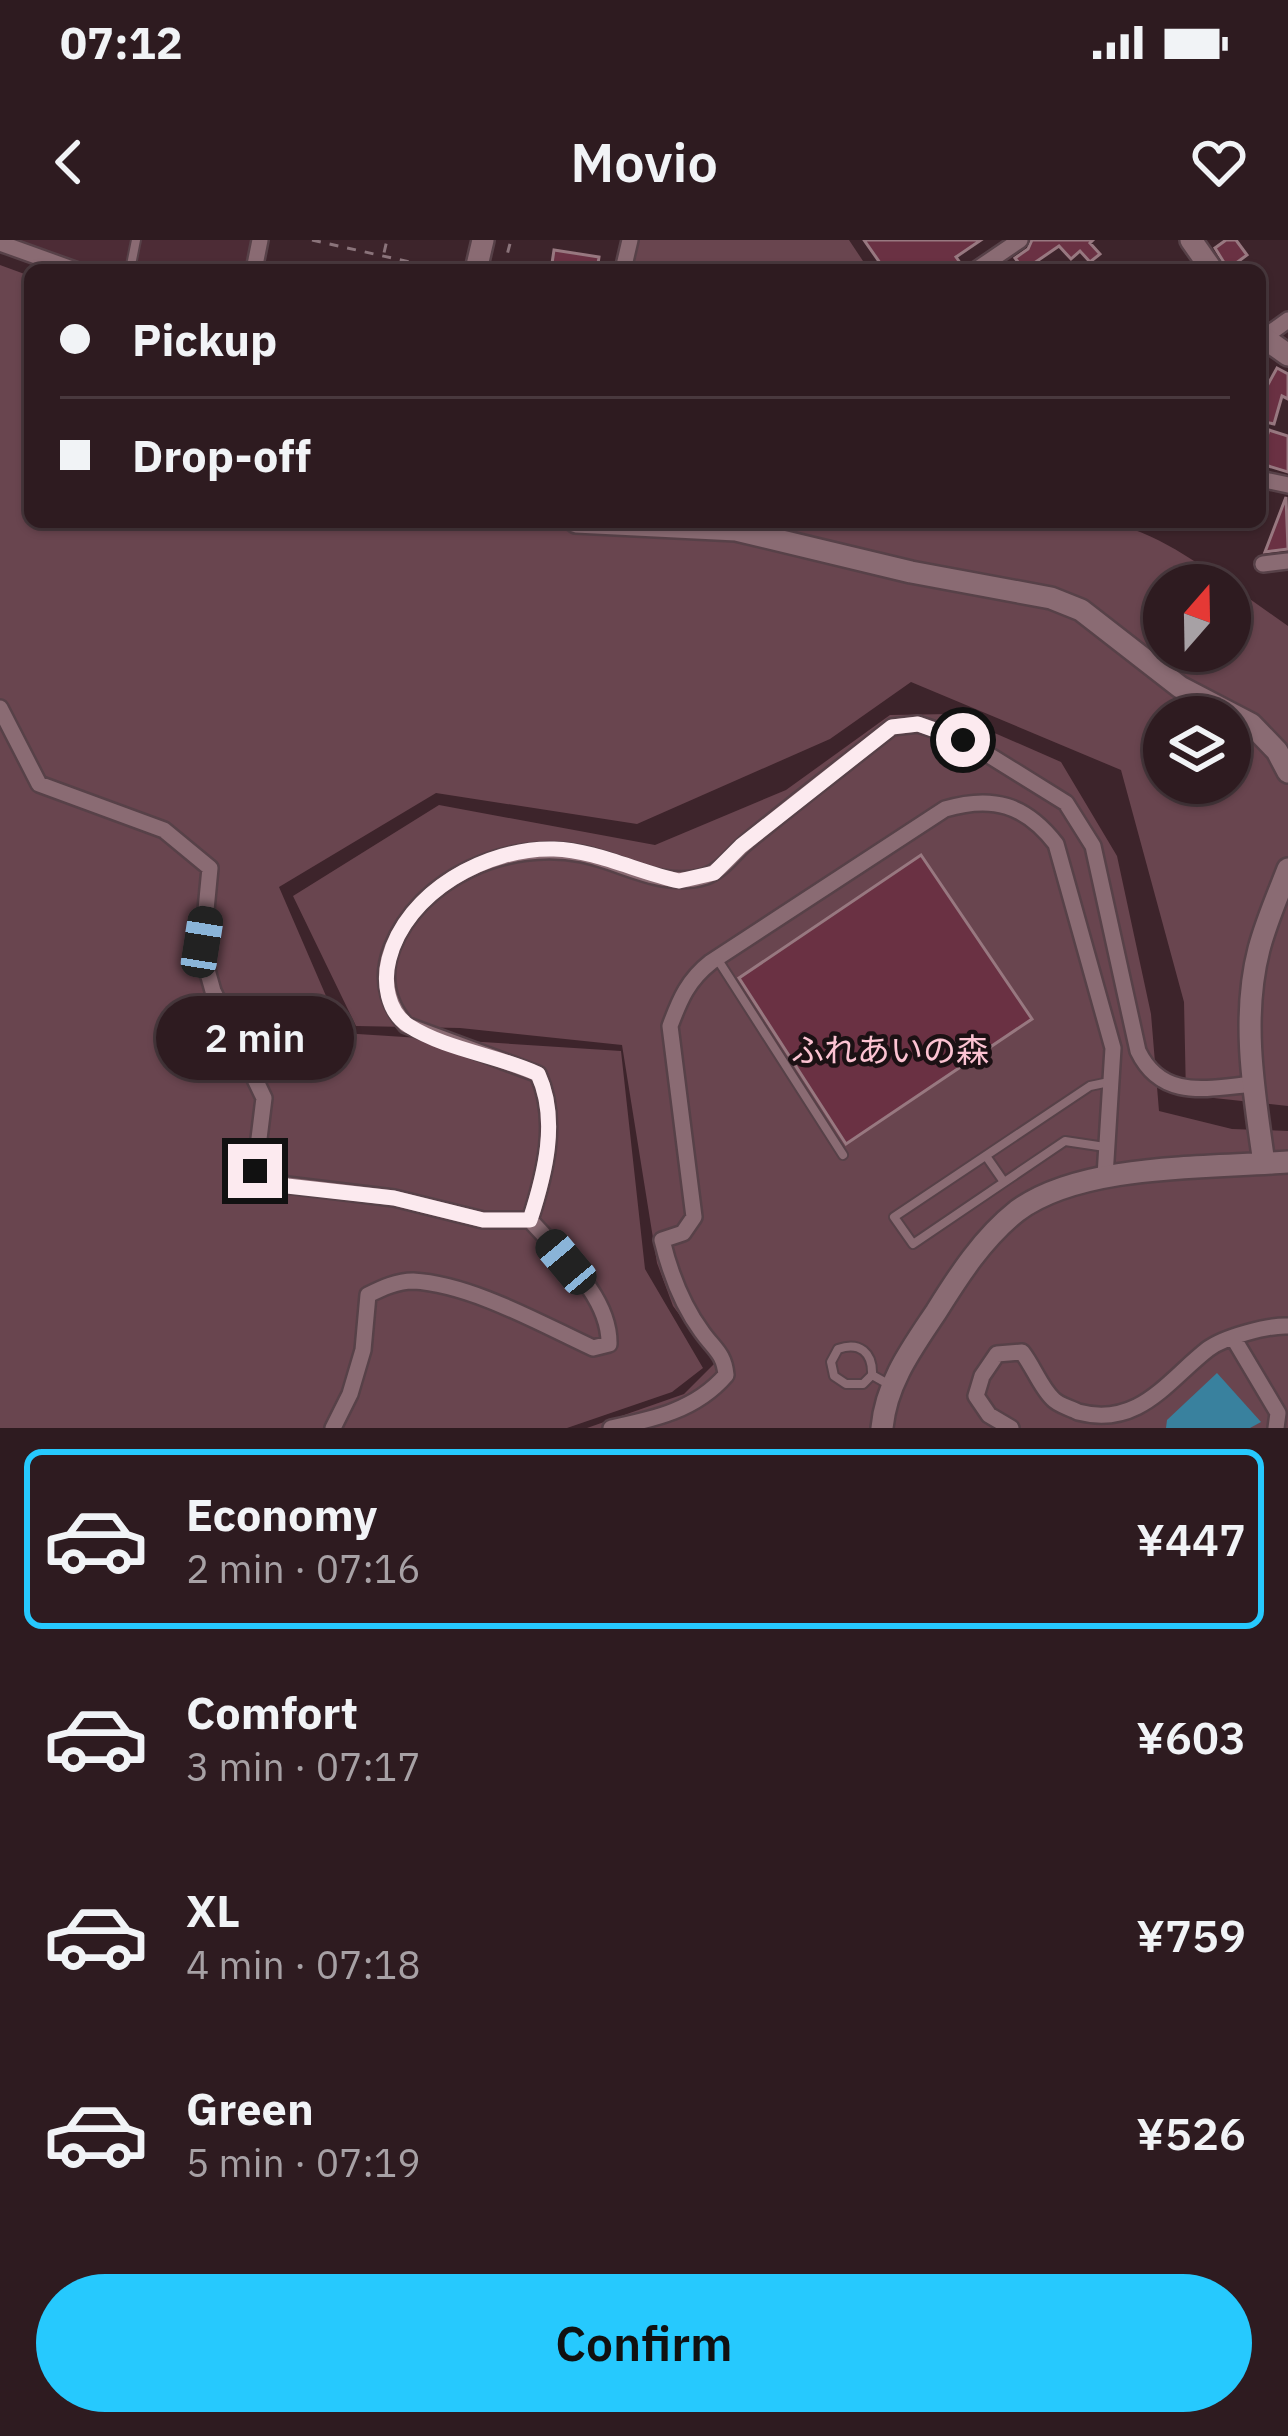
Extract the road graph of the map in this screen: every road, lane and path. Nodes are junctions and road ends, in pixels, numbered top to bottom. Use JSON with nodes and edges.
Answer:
{"nodes":[{"id":1,"x":311,"y":240,"type":"edge"},
{"id":2,"x":387,"y":240,"type":"edge"},
{"id":3,"x":1020,"y":240,"type":"edge"},
{"id":4,"x":0,"y":243,"type":"edge"},
{"id":5,"x":383,"y":256,"type":"junction"},
{"id":6,"x":58,"y":264,"type":"edge"},
{"id":7,"x":381,"y":264,"type":"edge"},
{"id":8,"x":418,"y":264,"type":"edge"},
{"id":9,"x":985,"y":264,"type":"edge"},
{"id":10,"x":696,"y":528,"type":"edge"},
{"id":11,"x":1288,"y":561,"type":"edge"},
{"id":12,"x":1263,"y":565,"type":"dead end"},
{"id":13,"x":0,"y":708,"type":"edge"},
{"id":14,"x":1288,"y":772,"type":"edge"},
{"id":15,"x":1288,"y":869,"type":"edge"},
{"id":16,"x":717,"y":958,"type":"junction"},
{"id":17,"x":1111,"y":1082,"type":"junction"},
{"id":18,"x":1254,"y":1084,"type":"junction"},
{"id":19,"x":1106,"y":1147,"type":"junction"},
{"id":20,"x":843,"y":1155,"type":"dead end"},
{"id":21,"x":986,"y":1156,"type":"junction"},
{"id":22,"x":1288,"y":1162,"type":"edge"},
{"id":23,"x":1264,"y":1163,"type":"junction"},
{"id":24,"x":1105,"y":1176,"type":"junction"},
{"id":25,"x":1004,"y":1182,"type":"junction"},
{"id":26,"x":530,"y":1220,"type":"junction"},
{"id":27,"x":1288,"y":1326,"type":"edge"},
{"id":28,"x":1234,"y":1339,"type":"junction"},
{"id":29,"x":882,"y":1381,"type":"junction"},
{"id":30,"x":333,"y":1428,"type":"edge"},
{"id":31,"x":611,"y":1428,"type":"edge"},
{"id":32,"x":882,"y":1428,"type":"edge"},
{"id":33,"x":1011,"y":1428,"type":"edge"},
{"id":34,"x":1276,"y":1428,"type":"edge"}],
"edges":[{"from":1,"to":5,"type":"path"},
{"from":2,"to":5,"type":"path"},
{"from":3,"to":9,"type":"street"},
{"from":4,"to":6,"type":"street"},
{"from":5,"to":7,"type":"path"},
{"from":5,"to":8,"type":"path"},
{"from":10,"to":14,"type":"street"},
{"from":11,"to":12,"type":"street"},
{"from":13,"to":26,"type":"street"},
{"from":15,"to":18,"type":"street"},
{"from":16,"to":17,"type":"street"},
{"from":16,"to":20,"type":"lane"},
{"from":16,"to":31,"type":"street"},
{"from":17,"to":19,"type":"street"},
{"from":17,"to":21,"type":"lane"},
{"from":18,"to":23,"type":"street"},
{"from":18,"to":26,"type":"street"},
{"from":19,"to":24,"type":"street"},
{"from":19,"to":25,"type":"lane"},
{"from":21,"to":25,"type":"lane"},
{"from":21,"to":25,"type":"lane"},
{"from":22,"to":23,"type":"street"},
{"from":23,"to":24,"type":"street"},
{"from":24,"to":29,"type":"street"},
{"from":26,"to":30,"type":"street"},
{"from":27,"to":28,"type":"street"},
{"from":28,"to":33,"type":"street"},
{"from":28,"to":34,"type":"street"},
{"from":29,"to":29,"type":"lane"},
{"from":29,"to":32,"type":"street"}]}
